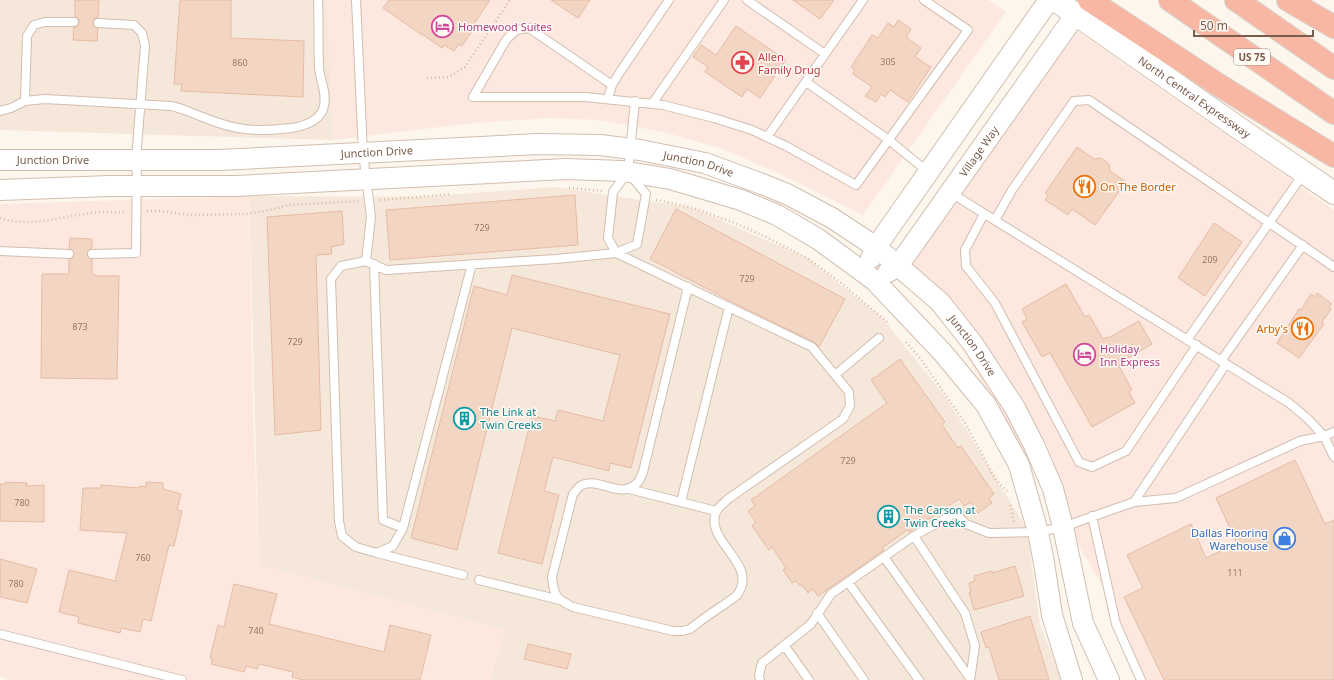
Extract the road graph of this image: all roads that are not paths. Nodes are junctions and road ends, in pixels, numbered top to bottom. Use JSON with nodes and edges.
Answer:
{"nodes":[{"id":1,"x":318,"y":0,"type":"edge"},
{"id":2,"x":356,"y":0,"type":"edge"},
{"id":3,"x":669,"y":0,"type":"edge"},
{"id":4,"x":724,"y":0,"type":"edge"},
{"id":5,"x":746,"y":0,"type":"edge"},
{"id":6,"x":863,"y":0,"type":"edge"},
{"id":7,"x":924,"y":0,"type":"edge"},
{"id":8,"x":1050,"y":0,"type":"edge"},
{"id":9,"x":1056,"y":0,"type":"edge"},
{"id":10,"x":1170,"y":0,"type":"edge"},
{"id":11,"x":1236,"y":0,"type":"edge"},
{"id":12,"x":1288,"y":0,"type":"edge"},
{"id":13,"x":1082,"y":7,"type":"edge"},
{"id":14,"x":74,"y":22,"type":"dead end"},
{"id":15,"x":98,"y":23,"type":"dead end"},
{"id":16,"x":1334,"y":27,"type":"edge"},
{"id":17,"x":826,"y":54,"type":"junction"},
{"id":18,"x":1334,"y":68,"type":"edge"},
{"id":19,"x":806,"y":82,"type":"junction"},
{"id":20,"x":612,"y":85,"type":"junction"},
{"id":21,"x":608,"y":98,"type":"junction"},
{"id":22,"x":25,"y":101,"type":"junction"},
{"id":23,"x":635,"y":101,"type":"junction"},
{"id":24,"x":652,"y":104,"type":"junction"},
{"id":25,"x":140,"y":105,"type":"junction"},
{"id":26,"x":0,"y":111,"type":"edge"},
{"id":27,"x":1334,"y":113,"type":"edge"},
{"id":28,"x":767,"y":137,"type":"junction"},
{"id":29,"x":889,"y":140,"type":"junction"},
{"id":30,"x":631,"y":149,"type":"junction"},
{"id":31,"x":363,"y":153,"type":"junction"},
{"id":32,"x":1334,"y":156,"type":"edge"},
{"id":33,"x":0,"y":160,"type":"edge"},
{"id":34,"x":137,"y":160,"type":"junction"},
{"id":35,"x":628,"y":172,"type":"junction"},
{"id":36,"x":928,"y":172,"type":"junction"},
{"id":37,"x":1304,"y":173,"type":"junction"},
{"id":38,"x":365,"y":179,"type":"junction"},
{"id":39,"x":137,"y":186,"type":"junction"},
{"id":40,"x":0,"y":190,"type":"edge"},
{"id":41,"x":951,"y":193,"type":"junction"},
{"id":42,"x":1334,"y":193,"type":"edge"},
{"id":43,"x":984,"y":214,"type":"junction"},
{"id":44,"x":995,"y":220,"type":"junction"},
{"id":45,"x":1270,"y":222,"type":"junction"},
{"id":46,"x":1303,"y":245,"type":"junction"},
{"id":47,"x":876,"y":247,"type":"junction"},
{"id":48,"x":0,"y":251,"type":"edge"},
{"id":49,"x":616,"y":253,"type":"junction"},
{"id":50,"x":69,"y":254,"type":"dead end"},
{"id":51,"x":92,"y":254,"type":"dead end"},
{"id":52,"x":370,"y":263,"type":"junction"},
{"id":53,"x":472,"y":264,"type":"junction"},
{"id":54,"x":898,"y":266,"type":"junction"},
{"id":55,"x":1334,"y":267,"type":"edge"},
{"id":56,"x":870,"y":277,"type":"junction"},
{"id":57,"x":688,"y":287,"type":"junction"},
{"id":58,"x":729,"y":307,"type":"junction"},
{"id":59,"x":879,"y":338,"type":"dead end"},
{"id":60,"x":1187,"y":340,"type":"junction"},
{"id":61,"x":1197,"y":345,"type":"junction"},
{"id":62,"x":1224,"y":362,"type":"junction"},
{"id":63,"x":835,"y":375,"type":"junction"},
{"id":64,"x":1334,"y":432,"type":"edge"},
{"id":65,"x":1324,"y":436,"type":"junction"},
{"id":66,"x":1334,"y":457,"type":"edge"},
{"id":67,"x":629,"y":489,"type":"junction"},
{"id":68,"x":681,"y":502,"type":"junction"},
{"id":69,"x":1134,"y":502,"type":"junction"},
{"id":70,"x":716,"y":511,"type":"junction"},
{"id":71,"x":1092,"y":516,"type":"junction"},
{"id":72,"x":1063,"y":526,"type":"junction"},
{"id":73,"x":403,"y":528,"type":"junction"},
{"id":74,"x":1038,"y":532,"type":"junction"},
{"id":75,"x":914,"y":536,"type":"junction"},
{"id":76,"x":376,"y":553,"type":"junction"},
{"id":77,"x":884,"y":557,"type":"junction"},
{"id":78,"x":462,"y":575,"type":"dead end"},
{"id":79,"x":479,"y":580,"type":"dead end"},
{"id":80,"x":848,"y":582,"type":"junction"},
{"id":81,"x":560,"y":600,"type":"junction"},
{"id":82,"x":817,"y":614,"type":"junction"},
{"id":83,"x":0,"y":634,"type":"edge"},
{"id":84,"x":784,"y":645,"type":"junction"},
{"id":85,"x":159,"y":677,"type":"edge"},
{"id":86,"x":970,"y":679,"type":"edge"},
{"id":87,"x":182,"y":680,"type":"edge"},
{"id":88,"x":760,"y":680,"type":"edge"},
{"id":89,"x":809,"y":680,"type":"edge"},
{"id":90,"x":864,"y":680,"type":"edge"},
{"id":91,"x":919,"y":680,"type":"edge"},
{"id":92,"x":1072,"y":680,"type":"edge"},
{"id":93,"x":1109,"y":680,"type":"edge"},
{"id":94,"x":1141,"y":680,"type":"edge"}],
"edges":[{"from":1,"to":25,"type":"lane"},
{"from":2,"to":31,"type":"lane"},
{"from":3,"to":20,"type":"lane"},
{"from":4,"to":24,"type":"lane"},
{"from":5,"to":17,"type":"lane"},
{"from":6,"to":17,"type":"lane"},
{"from":7,"to":29,"type":"lane"},
{"from":8,"to":36,"type":"street"},
{"from":9,"to":13,"type":"main road","name":"North Central Expressway"},
{"from":10,"to":27,"type":"highway","number":"US 75"},
{"from":11,"to":18,"type":"highway"},
{"from":12,"to":16,"type":"highway"},
{"from":13,"to":32,"type":"highway"},
{"from":13,"to":37,"type":"main road","name":"North Central Expressway"},
{"from":13,"to":41,"type":"street","name":"Village Way"},
{"from":14,"to":22,"type":"lane"},
{"from":15,"to":25,"type":"lane"},
{"from":17,"to":19,"type":"lane"},
{"from":19,"to":28,"type":"lane"},
{"from":19,"to":29,"type":"lane"},
{"from":20,"to":21,"type":"lane"},
{"from":20,"to":21,"type":"lane"},
{"from":21,"to":23,"type":"lane"},
{"from":22,"to":25,"type":"lane"},
{"from":22,"to":26,"type":"lane"},
{"from":23,"to":24,"type":"lane"},
{"from":23,"to":30,"type":"lane"},
{"from":24,"to":28,"type":"lane"},
{"from":25,"to":34,"type":"lane"},
{"from":28,"to":29,"type":"lane"},
{"from":29,"to":36,"type":"lane"},
{"from":30,"to":31,"type":"street","name":"Junction Drive"},
{"from":30,"to":35,"type":"lane"},
{"from":30,"to":47,"type":"street","name":"Junction Drive"},
{"from":31,"to":34,"type":"street","name":"Junction Drive"},
{"from":31,"to":38,"type":"lane"},
{"from":33,"to":34,"type":"street","name":"Junction Drive"},
{"from":34,"to":39,"type":"lane"},
{"from":35,"to":38,"type":"street","name":"Junction Drive"},
{"from":35,"to":49,"type":"lane"},
{"from":35,"to":49,"type":"lane"},
{"from":35,"to":56,"type":"street","name":"Junction Drive"},
{"from":36,"to":47,"type":"street"},
{"from":37,"to":42,"type":"main road","name":"North Central Expressway"},
{"from":37,"to":45,"type":"lane"},
{"from":38,"to":39,"type":"street","name":"Junction Drive"},
{"from":38,"to":52,"type":"lane"},
{"from":39,"to":40,"type":"street","name":"Junction Drive"},
{"from":39,"to":51,"type":"lane"},
{"from":41,"to":43,"type":"lane"},
{"from":41,"to":54,"type":"street","name":"Village Way"},
{"from":43,"to":44,"type":"lane"},
{"from":43,"to":61,"type":"lane"},
{"from":44,"to":45,"type":"lane"},
{"from":44,"to":60,"type":"lane"},
{"from":45,"to":46,"type":"lane"},
{"from":45,"to":60,"type":"lane"},
{"from":46,"to":55,"type":"lane"},
{"from":46,"to":62,"type":"lane"},
{"from":47,"to":54,"type":"street","name":"Junction Drive"},
{"from":47,"to":56,"type":"street"},
{"from":48,"to":50,"type":"lane"},
{"from":49,"to":53,"type":"lane"},
{"from":49,"to":57,"type":"lane"},
{"from":52,"to":53,"type":"lane"},
{"from":52,"to":73,"type":"lane"},
{"from":52,"to":76,"type":"lane"},
{"from":53,"to":73,"type":"lane"},
{"from":54,"to":56,"type":"street","name":"Village Way"},
{"from":54,"to":72,"type":"street","name":"Junction Drive"},
{"from":56,"to":74,"type":"street","name":"Junction Drive"},
{"from":57,"to":58,"type":"lane"},
{"from":57,"to":67,"type":"lane"},
{"from":58,"to":63,"type":"lane"},
{"from":58,"to":68,"type":"lane"},
{"from":59,"to":63,"type":"lane"},
{"from":60,"to":61,"type":"lane"},
{"from":61,"to":62,"type":"lane"},
{"from":62,"to":65,"type":"lane"},
{"from":62,"to":69,"type":"lane"},
{"from":63,"to":70,"type":"lane"},
{"from":64,"to":65,"type":"lane"},
{"from":65,"to":66,"type":"lane"},
{"from":65,"to":69,"type":"lane"},
{"from":67,"to":68,"type":"lane"},
{"from":67,"to":81,"type":"lane"},
{"from":68,"to":70,"type":"lane"},
{"from":69,"to":71,"type":"lane"},
{"from":70,"to":81,"type":"lane"},
{"from":71,"to":72,"type":"lane"},
{"from":71,"to":94,"type":"lane"},
{"from":72,"to":74,"type":"lane"},
{"from":72,"to":93,"type":"street","name":"Junction Drive"},
{"from":73,"to":76,"type":"lane"},
{"from":74,"to":75,"type":"lane"},
{"from":74,"to":92,"type":"street","name":"Junction Drive"},
{"from":75,"to":77,"type":"lane"},
{"from":75,"to":86,"type":"lane"},
{"from":76,"to":78,"type":"lane"},
{"from":77,"to":80,"type":"lane"},
{"from":77,"to":86,"type":"lane"},
{"from":79,"to":81,"type":"lane"},
{"from":80,"to":82,"type":"lane"},
{"from":80,"to":91,"type":"lane"},
{"from":82,"to":84,"type":"lane"},
{"from":82,"to":90,"type":"lane"},
{"from":83,"to":85,"type":"lane"},
{"from":84,"to":88,"type":"lane"},
{"from":84,"to":89,"type":"lane"},
{"from":85,"to":87,"type":"lane"}]}
